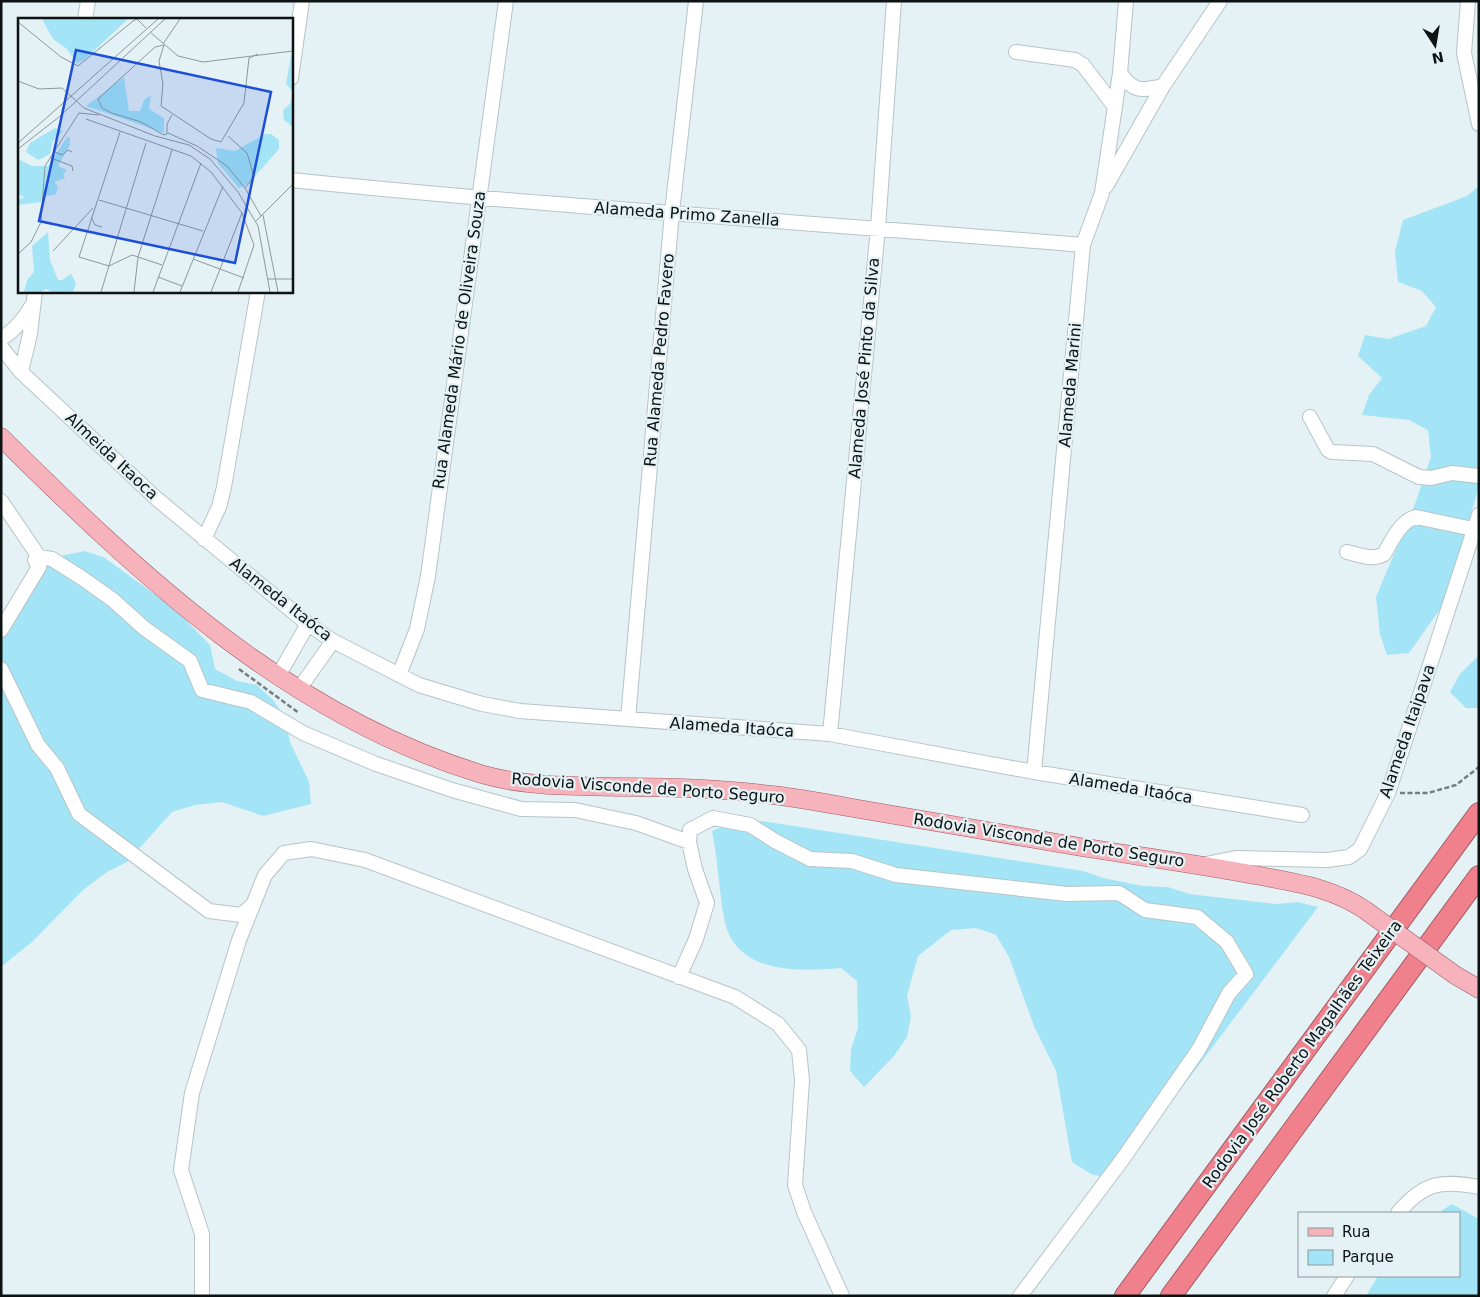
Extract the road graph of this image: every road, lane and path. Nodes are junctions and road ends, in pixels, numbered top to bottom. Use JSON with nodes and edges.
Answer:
{"nodes":[{"id":1,"x":88,"y":1,"type":"edge"},
{"id":2,"x":302,"y":1,"type":"edge"},
{"id":3,"x":506,"y":1,"type":"edge"},
{"id":4,"x":696,"y":1,"type":"edge"},
{"id":5,"x":894,"y":1,"type":"edge"},
{"id":6,"x":1126,"y":1,"type":"edge"},
{"id":7,"x":1220,"y":1,"type":"edge"},
{"id":8,"x":1468,"y":1,"type":"edge"},
{"id":9,"x":85,"y":18,"type":"edge"},
{"id":10,"x":1016,"y":52,"type":"dead end"},
{"id":11,"x":292,"y":71,"type":"edge"},
{"id":12,"x":1120,"y":73,"type":"junction"},
{"id":13,"x":1163,"y":86,"type":"junction"},
{"id":14,"x":1115,"y":107,"type":"junction"},
{"id":15,"x":1479,"y":124,"type":"edge"},
{"id":16,"x":292,"y":180,"type":"edge"},
{"id":17,"x":1102,"y":193,"type":"junction"},
{"id":18,"x":478,"y":199,"type":"junction"},
{"id":19,"x":672,"y":212,"type":"junction"},
{"id":20,"x":878,"y":228,"type":"junction"},
{"id":21,"x":1083,"y":245,"type":"junction"},
{"id":22,"x":258,"y":292,"type":"edge"},
{"id":23,"x":34,"y":298,"type":"edge"},
{"id":24,"x":1,"y":339,"type":"edge"},
{"id":25,"x":1,"y":346,"type":"edge"},
{"id":26,"x":21,"y":372,"type":"junction"},
{"id":27,"x":1310,"y":417,"type":"dead end"},
{"id":28,"x":1,"y":437,"type":"edge"},
{"id":29,"x":1479,"y":476,"type":"edge"},
{"id":30,"x":1,"y":501,"type":"edge"},
{"id":31,"x":1479,"y":515,"type":"edge"},
{"id":32,"x":1473,"y":529,"type":"junction"},
{"id":33,"x":204,"y":539,"type":"junction"},
{"id":34,"x":1348,"y":552,"type":"dead end"},
{"id":35,"x":39,"y":557,"type":"junction"},
{"id":36,"x":308,"y":624,"type":"junction"},
{"id":37,"x":1,"y":630,"type":"edge"},
{"id":38,"x":333,"y":641,"type":"junction"},
{"id":39,"x":234,"y":664,"type":"dead end"},
{"id":40,"x":1,"y":669,"type":"edge"},
{"id":41,"x":399,"y":675,"type":"junction"},
{"id":42,"x":278,"y":676,"type":"junction"},
{"id":43,"x":299,"y":689,"type":"junction"},
{"id":44,"x":305,"y":718,"type":"dead end"},
{"id":45,"x":628,"y":719,"type":"junction"},
{"id":46,"x":830,"y":734,"type":"junction"},
{"id":47,"x":1479,"y":767,"type":"edge"},
{"id":48,"x":1034,"y":772,"type":"junction"},
{"id":49,"x":1388,"y":793,"type":"junction"},
{"id":50,"x":1479,"y":812,"type":"edge"},
{"id":51,"x":1302,"y":815,"type":"dead end"},
{"id":52,"x":689,"y":842,"type":"junction"},
{"id":53,"x":1203,"y":865,"type":"junction"},
{"id":54,"x":1479,"y":876,"type":"edge"},
{"id":55,"x":254,"y":904,"type":"junction"},
{"id":56,"x":679,"y":977,"type":"junction"},
{"id":57,"x":1479,"y":989,"type":"edge"},
{"id":58,"x":1479,"y":1187,"type":"edge"},
{"id":59,"x":1399,"y":1212,"type":"edge"},
{"id":60,"x":1346,"y":1277,"type":"edge"},
{"id":61,"x":202,"y":1296,"type":"edge"},
{"id":62,"x":842,"y":1296,"type":"edge"},
{"id":63,"x":1020,"y":1296,"type":"edge"},
{"id":64,"x":1125,"y":1296,"type":"edge"},
{"id":65,"x":1172,"y":1296,"type":"edge"},
{"id":66,"x":1334,"y":1296,"type":"edge"}],
"edges":[{"from":1,"to":9,"type":"street"},
{"from":2,"to":11,"type":"street"},
{"from":3,"to":18,"type":"street","name":"Rua Alameda Mário de Oliveira Souza"},
{"from":4,"to":19,"type":"street","name":"Rua Alameda Pedro Favero"},
{"from":5,"to":20,"type":"street","name":"Alameda José Pinto da Silva"},
{"from":6,"to":12,"type":"street","name":"Alameda Marini"},
{"from":7,"to":13,"type":"street"},
{"from":8,"to":15,"type":"street"},
{"from":10,"to":14,"type":"street"},
{"from":12,"to":13,"type":"street"},
{"from":12,"to":14,"type":"street","name":"Alameda Marini"},
{"from":13,"to":17,"type":"street"},
{"from":14,"to":17,"type":"street","name":"Alameda Marini"},
{"from":16,"to":18,"type":"street","name":"Alameda Primo Zanella"},
{"from":17,"to":21,"type":"street","name":"Alameda Marini"},
{"from":18,"to":19,"type":"street","name":"Alameda Primo Zanella"},
{"from":18,"to":41,"type":"street","name":"Rua Alameda Mário de Oliveira Souza"},
{"from":19,"to":20,"type":"street","name":"Alameda Primo Zanella"},
{"from":19,"to":45,"type":"street","name":"Rua Alameda Pedro Favero"},
{"from":20,"to":21,"type":"street","name":"Alameda Primo Zanella"},
{"from":20,"to":46,"type":"street","name":"Alameda José Pinto da Silva"},
{"from":21,"to":48,"type":"street","name":"Alameda Marini"},
{"from":22,"to":33,"type":"street"},
{"from":23,"to":24,"type":"street"},
{"from":23,"to":26,"type":"street"},
{"from":25,"to":26,"type":"street","name":"Almeida Itaoca"},
{"from":26,"to":33,"type":"street","name":"Almeida Itaoca"},
{"from":27,"to":29,"type":"street"},
{"from":28,"to":42,"type":"main road","name":"Rodovia Visconde de Porto Seguro"},
{"from":30,"to":35,"type":"street"},
{"from":31,"to":32,"type":"street","name":"Alameda Itaipava"},
{"from":32,"to":34,"type":"street"},
{"from":32,"to":49,"type":"street","name":"Alameda Itaipava"},
{"from":33,"to":36,"type":"street","name":"Alameda Itaóca"},
{"from":35,"to":37,"type":"street"},
{"from":35,"to":52,"type":"street"},
{"from":36,"to":38,"type":"street","name":"Alameda Itaóca"},
{"from":36,"to":42,"type":"street"},
{"from":38,"to":41,"type":"street","name":"Alameda Itaóca"},
{"from":38,"to":43,"type":"street"},
{"from":39,"to":44,"type":"path"},
{"from":40,"to":55,"type":"street"},
{"from":41,"to":45,"type":"street","name":"Alameda Itaóca"},
{"from":42,"to":43,"type":"main road","name":"Rodovia Visconde de Porto Seguro"},
{"from":43,"to":53,"type":"main road","name":"Rodovia Visconde de Porto Seguro"},
{"from":45,"to":46,"type":"street","name":"Alameda Itaóca"},
{"from":46,"to":48,"type":"street","name":"Alameda Itaóca"},
{"from":47,"to":49,"type":"path"},
{"from":48,"to":51,"type":"street","name":"Alameda Itaóca"},
{"from":49,"to":53,"type":"street","name":"Alameda Itaipava"},
{"from":50,"to":64,"type":"highway","name":"Rodovia José Roberto Magalhães Teixeira"},
{"from":52,"to":56,"type":"street"},
{"from":52,"to":63,"type":"street"},
{"from":53,"to":57,"type":"main road","name":"Rodovia Visconde de Porto Seguro","bridge":true},
{"from":54,"to":65,"type":"highway"},
{"from":55,"to":56,"type":"street"},
{"from":55,"to":61,"type":"street"},
{"from":56,"to":62,"type":"street"},
{"from":58,"to":59,"type":"street"},
{"from":60,"to":66,"type":"street"}]}
